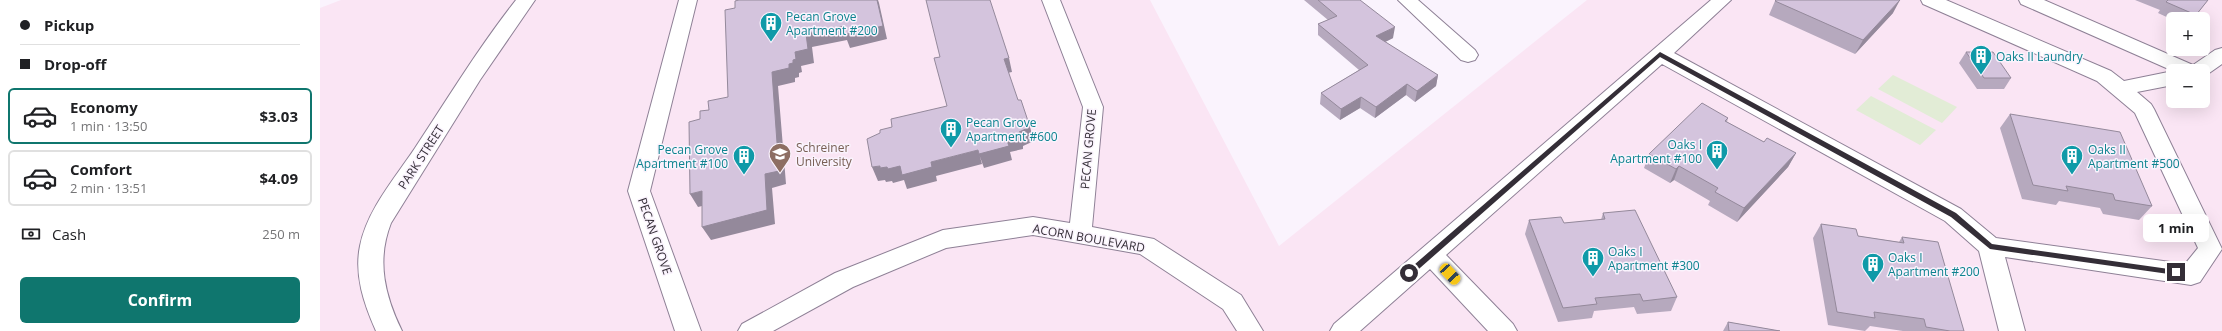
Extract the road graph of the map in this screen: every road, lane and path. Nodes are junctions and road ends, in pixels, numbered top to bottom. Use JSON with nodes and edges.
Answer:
{"nodes":[{"id":1,"x":526,"y":0,"type":"edge"},
{"id":2,"x":688,"y":0,"type":"edge"},
{"id":3,"x":1051,"y":0,"type":"edge"},
{"id":4,"x":1407,"y":0,"type":"edge"},
{"id":5,"x":1722,"y":0,"type":"edge"},
{"id":6,"x":1930,"y":0,"type":"edge"},
{"id":7,"x":2028,"y":0,"type":"edge"},
{"id":8,"x":1660,"y":54,"type":"junction"},
{"id":9,"x":1468,"y":55,"type":"dead end"},
{"id":10,"x":2222,"y":55,"type":"edge"},
{"id":11,"x":2174,"y":64,"type":"edge"},
{"id":12,"x":2208,"y":64,"type":"edge"},
{"id":13,"x":2166,"y":79,"type":"edge"},
{"id":14,"x":2121,"y":89,"type":"junction"},
{"id":15,"x":1080,"y":234,"type":"junction"},
{"id":16,"x":1990,"y":246,"type":"junction"},
{"id":17,"x":1432,"y":254,"type":"junction"},
{"id":18,"x":389,"y":331,"type":"edge"},
{"id":19,"x":688,"y":331,"type":"edge"},
{"id":20,"x":751,"y":331,"type":"edge"},
{"id":21,"x":1250,"y":331,"type":"edge"},
{"id":22,"x":1343,"y":331,"type":"edge"},
{"id":23,"x":1504,"y":331,"type":"edge"},
{"id":24,"x":2012,"y":331,"type":"edge"}],
"edges":[{"from":1,"to":18,"type":"street","name":"PARK STREET"},
{"from":2,"to":19,"type":"street","name":"PECAN GROVE"},
{"from":3,"to":15,"type":"street","name":"PECAN GROVE"},
{"from":4,"to":9,"type":"street"},
{"from":5,"to":8,"type":"street"},
{"from":6,"to":14,"type":"street"},
{"from":7,"to":11,"type":"street"},
{"from":8,"to":16,"type":"street"},
{"from":8,"to":17,"type":"street"},
{"from":10,"to":12,"type":"street"},
{"from":13,"to":14,"type":"street"},
{"from":14,"to":16,"type":"street"},
{"from":15,"to":20,"type":"street","name":"ACORN BOULEVARD"},
{"from":15,"to":21,"type":"street","name":"ACORN BOULEVARD"},
{"from":16,"to":24,"type":"street"},
{"from":17,"to":22,"type":"street"},
{"from":17,"to":23,"type":"street"}]}
